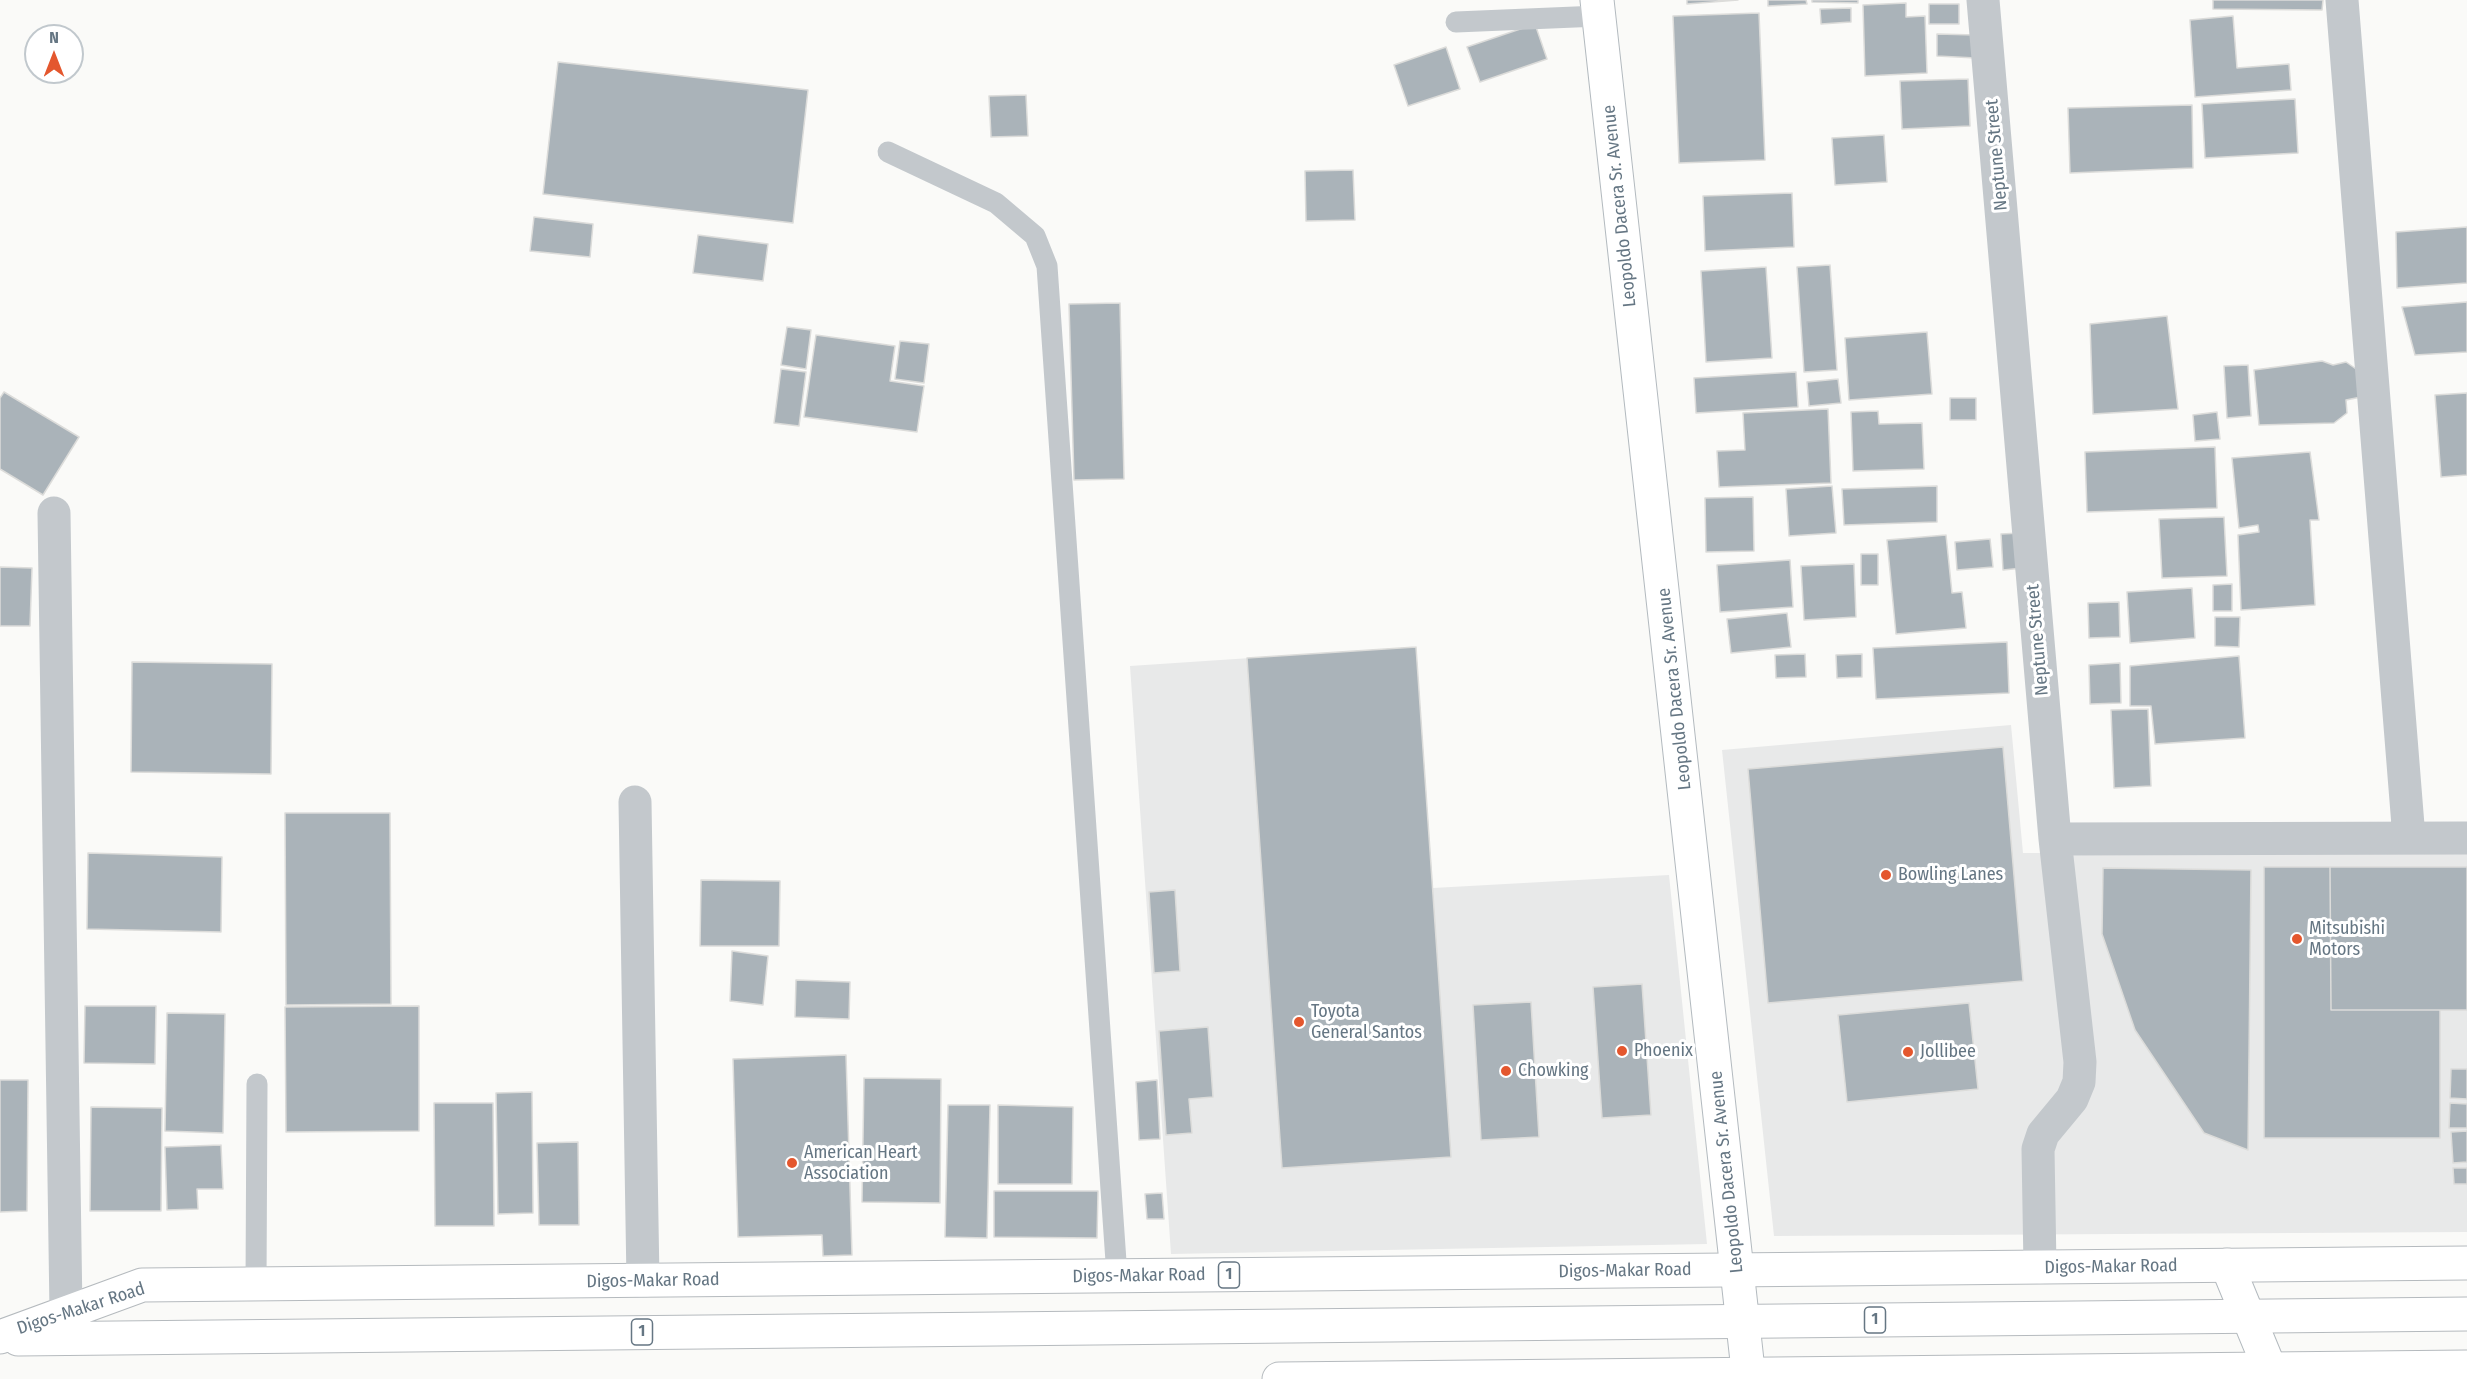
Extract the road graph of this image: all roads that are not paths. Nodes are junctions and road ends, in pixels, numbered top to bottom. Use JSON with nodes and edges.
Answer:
{"nodes":[{"id":1,"x":1983,"y":0,"type":"edge"},
{"id":2,"x":2342,"y":0,"type":"edge"},
{"id":3,"x":1598,"y":8,"type":"edge"},
{"id":4,"x":1456,"y":22,"type":"dead end"},
{"id":5,"x":888,"y":152,"type":"dead end"},
{"id":6,"x":54,"y":513,"type":"dead end"},
{"id":7,"x":635,"y":802,"type":"dead end"},
{"id":8,"x":2409,"y":838,"type":"junction"},
{"id":9,"x":2467,"y":838,"type":"edge"},
{"id":10,"x":2055,"y":839,"type":"junction"},
{"id":11,"x":257,"y":1084,"type":"dead end"},
{"id":12,"x":2467,"y":1263,"type":"edge"},
{"id":13,"x":2227,"y":1265,"type":"junction"},
{"id":14,"x":2040,"y":1267,"type":"junction"},
{"id":15,"x":1738,"y":1270,"type":"junction"},
{"id":16,"x":1117,"y":1276,"type":"junction"},
{"id":17,"x":643,"y":1281,"type":"junction"},
{"id":18,"x":256,"y":1285,"type":"junction"},
{"id":19,"x":66,"y":1312,"type":"junction"},
{"id":20,"x":2467,"y":1314,"type":"edge"},
{"id":21,"x":0,"y":1338,"type":"edge"},
{"id":22,"x":2467,"y":1367,"type":"edge"},
{"id":23,"x":1279,"y":1379,"type":"edge"},
{"id":24,"x":1749,"y":1379,"type":"edge"},
{"id":25,"x":2274,"y":1379,"type":"edge"}],
"edges":[{"from":1,"to":10,"type":"street","name":"Neptune Street"},
{"from":2,"to":8,"type":"street"},
{"from":3,"to":4,"type":"lane"},
{"from":3,"to":15,"type":"main road","name":"Leopoldo Dacera Sr. Avenue"},
{"from":5,"to":16,"type":"lane"},
{"from":6,"to":19,"type":"street"},
{"from":7,"to":17,"type":"street"},
{"from":8,"to":9,"type":"street"},
{"from":8,"to":10,"type":"street"},
{"from":10,"to":14,"type":"street","name":"Neptune Street"},
{"from":11,"to":18,"type":"lane"},
{"from":12,"to":13,"type":"main road","name":"Digos-Makar Road","number":"1"},
{"from":13,"to":14,"type":"main road","name":"Digos-Makar Road","number":"1"},
{"from":13,"to":25,"type":"main road"},
{"from":14,"to":15,"type":"main road","name":"Digos-Makar Road","number":"1"},
{"from":15,"to":16,"type":"main road","name":"Digos-Makar Road","number":"1"},
{"from":15,"to":24,"type":"main road","name":"Leopoldo Dacera Sr. Avenue"},
{"from":16,"to":17,"type":"main road","name":"Digos-Makar Road","number":"1"},
{"from":17,"to":18,"type":"main road","name":"Digos-Makar Road","number":"1"},
{"from":18,"to":19,"type":"main road","name":"Digos-Makar Road","number":"1"},
{"from":19,"to":21,"type":"main road","name":"Digos-Makar Road","number":"1"},
{"from":20,"to":21,"type":"main road","name":"Digos-Makar Road","number":"1"},
{"from":22,"to":23,"type":"main road"}]}
